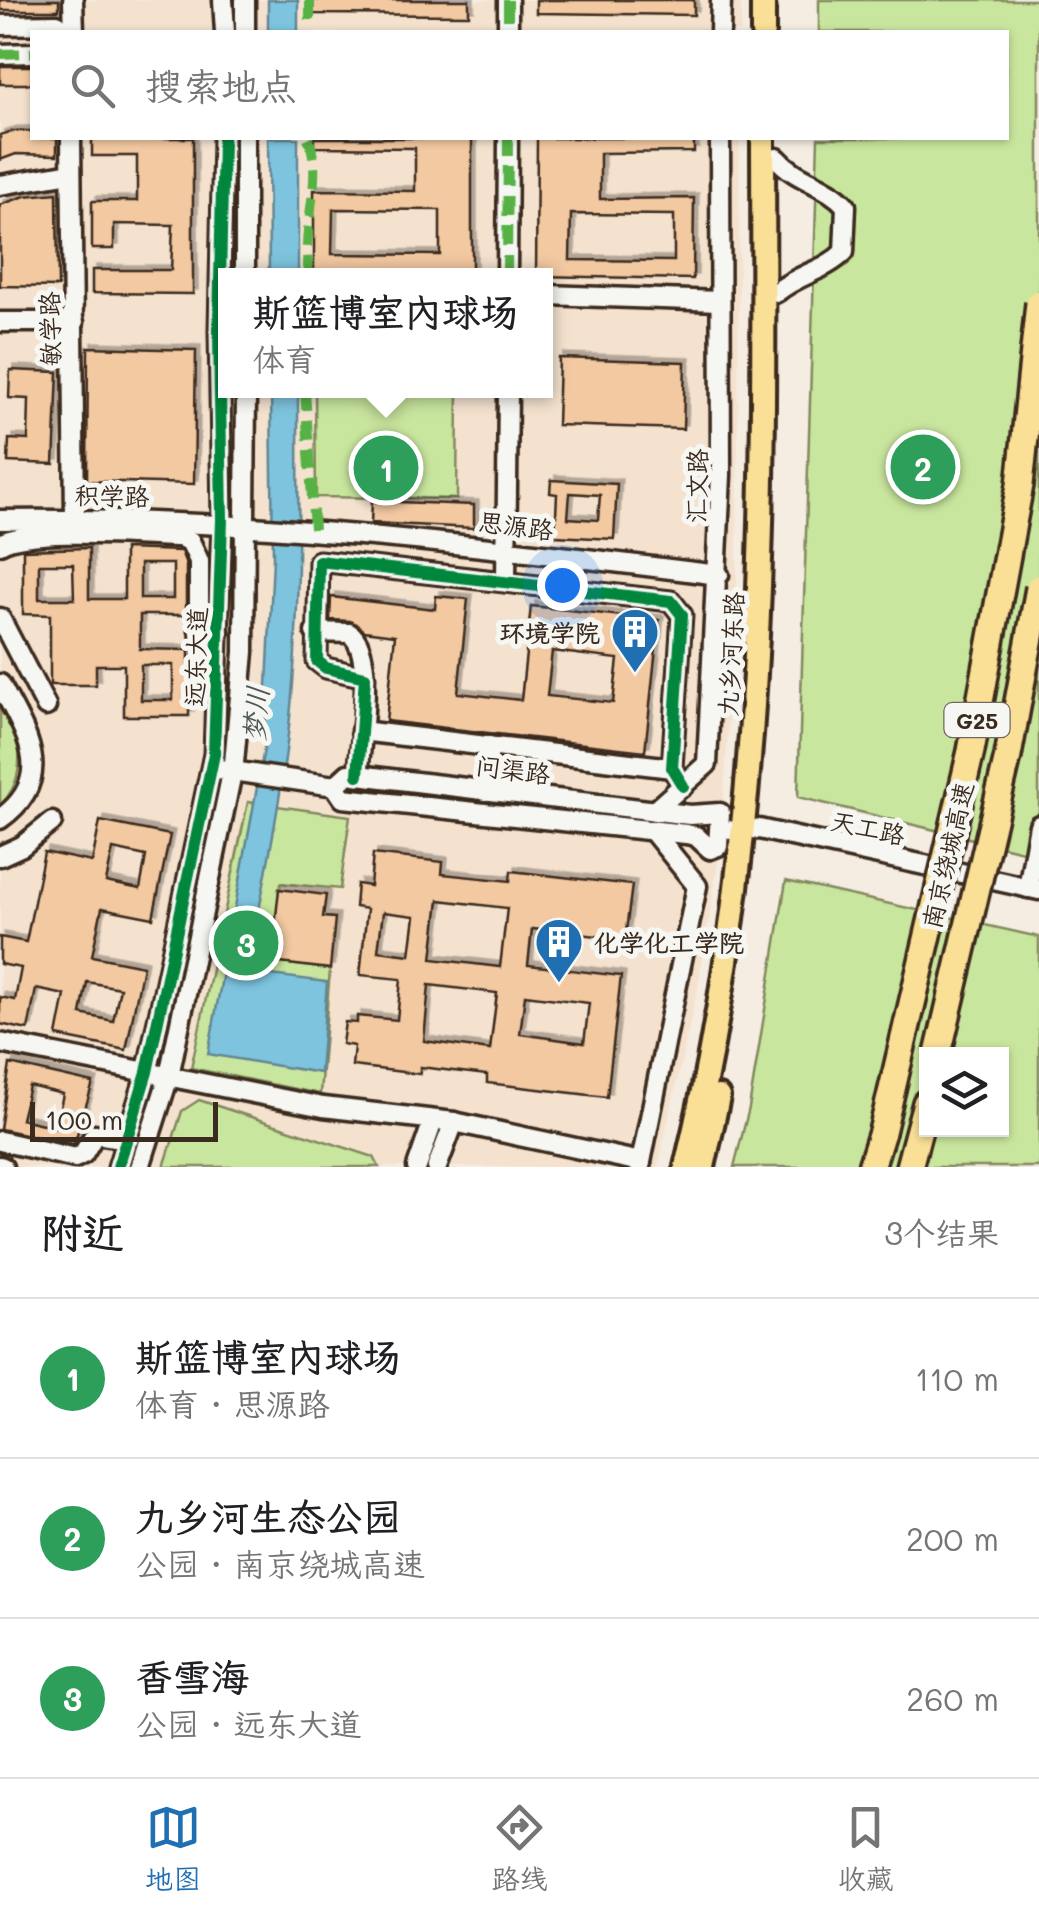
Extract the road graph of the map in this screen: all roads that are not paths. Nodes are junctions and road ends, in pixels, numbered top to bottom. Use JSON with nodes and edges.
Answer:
{"nodes":[{"id":1,"x":73,"y":0,"type":"edge"},
{"id":2,"x":223,"y":0,"type":"edge"},
{"id":3,"x":245,"y":0,"type":"edge"},
{"id":4,"x":508,"y":0,"type":"edge"},
{"id":5,"x":721,"y":0,"type":"edge"},
{"id":6,"x":763,"y":0,"type":"edge"},
{"id":7,"x":777,"y":0,"type":"edge"},
{"id":8,"x":0,"y":25,"type":"edge"},
{"id":9,"x":68,"y":30,"type":"edge"},
{"id":10,"x":71,"y":30,"type":"edge"},
{"id":11,"x":224,"y":30,"type":"edge"},
{"id":12,"x":245,"y":30,"type":"edge"},
{"id":13,"x":508,"y":30,"type":"edge"},
{"id":14,"x":720,"y":30,"type":"edge"},
{"id":15,"x":763,"y":30,"type":"edge"},
{"id":16,"x":777,"y":30,"type":"edge"},
{"id":17,"x":30,"y":53,"type":"edge"},
{"id":18,"x":0,"y":54,"type":"edge"},
{"id":19,"x":71,"y":140,"type":"edge"},
{"id":20,"x":222,"y":140,"type":"edge"},
{"id":21,"x":246,"y":140,"type":"edge"},
{"id":22,"x":508,"y":140,"type":"edge"},
{"id":23,"x":720,"y":140,"type":"edge"},
{"id":24,"x":763,"y":140,"type":"edge"},
{"id":25,"x":777,"y":148,"type":"edge"},
{"id":26,"x":71,"y":172,"type":"junction"},
{"id":27,"x":0,"y":185,"type":"edge"},
{"id":28,"x":219,"y":268,"type":"edge"},
{"id":29,"x":245,"y":268,"type":"edge"},
{"id":30,"x":507,"y":268,"type":"edge"},
{"id":31,"x":777,"y":292,"type":"junction"},
{"id":32,"x":553,"y":295,"type":"edge"},
{"id":33,"x":720,"y":300,"type":"junction"},
{"id":34,"x":1039,"y":302,"type":"edge"},
{"id":35,"x":0,"y":322,"type":"edge"},
{"id":36,"x":74,"y":322,"type":"junction"},
{"id":37,"x":219,"y":398,"type":"edge"},
{"id":38,"x":246,"y":398,"type":"edge"},
{"id":39,"x":508,"y":398,"type":"edge"},
{"id":40,"x":75,"y":519,"type":"junction"},
{"id":41,"x":0,"y":520,"type":"edge"},
{"id":42,"x":222,"y":522,"type":"junction"},
{"id":43,"x":254,"y":524,"type":"junction"},
{"id":44,"x":0,"y":544,"type":"edge"},
{"id":45,"x":508,"y":548,"type":"junction"},
{"id":46,"x":719,"y":575,"type":"junction"},
{"id":47,"x":506,"y":582,"type":"junction"},
{"id":48,"x":1039,"y":588,"type":"edge"},
{"id":49,"x":0,"y":618,"type":"edge"},
{"id":50,"x":219,"y":632,"type":"junction"},
{"id":51,"x":315,"y":632,"type":"junction"},
{"id":52,"x":365,"y":677,"type":"junction"},
{"id":53,"x":0,"y":684,"type":"edge"},
{"id":54,"x":46,"y":706,"type":"dead end"},
{"id":55,"x":361,"y":732,"type":"junction"},
{"id":56,"x":490,"y":746,"type":"junction"},
{"id":57,"x":212,"y":768,"type":"junction"},
{"id":58,"x":672,"y":768,"type":"junction"},
{"id":59,"x":242,"y":772,"type":"junction"},
{"id":60,"x":358,"y":775,"type":"junction"},
{"id":61,"x":335,"y":786,"type":"junction"},
{"id":62,"x":683,"y":786,"type":"junction"},
{"id":63,"x":485,"y":790,"type":"junction"},
{"id":64,"x":0,"y":819,"type":"edge"},
{"id":65,"x":653,"y":820,"type":"junction"},
{"id":66,"x":52,"y":822,"type":"dead end"},
{"id":67,"x":1039,"y":826,"type":"edge"},
{"id":68,"x":742,"y":829,"type":"junction"},
{"id":69,"x":0,"y":856,"type":"edge"},
{"id":70,"x":1033,"y":889,"type":"edge"},
{"id":71,"x":0,"y":1043,"type":"edge"},
{"id":72,"x":940,"y":1047,"type":"edge"},
{"id":73,"x":147,"y":1072,"type":"junction"},
{"id":74,"x":170,"y":1076,"type":"junction"},
{"id":75,"x":433,"y":1120,"type":"junction"},
{"id":76,"x":454,"y":1122,"type":"junction"},
{"id":77,"x":919,"y":1134,"type":"edge"},
{"id":78,"x":130,"y":1139,"type":"junction"},
{"id":79,"x":0,"y":1141,"type":"edge"},
{"id":80,"x":640,"y":1165,"type":"edge"},
{"id":81,"x":118,"y":1167,"type":"edge"},
{"id":82,"x":140,"y":1167,"type":"edge"},
{"id":83,"x":417,"y":1167,"type":"edge"},
{"id":84,"x":437,"y":1167,"type":"edge"},
{"id":85,"x":686,"y":1167,"type":"edge"},
{"id":86,"x":703,"y":1167,"type":"edge"},
{"id":87,"x":871,"y":1167,"type":"edge"},
{"id":88,"x":909,"y":1167,"type":"edge"}],
"edges":[{"from":1,"to":10,"type":"street"},
{"from":2,"to":11,"type":"street"},
{"from":3,"to":12,"type":"street"},
{"from":4,"to":13,"type":"street"},
{"from":5,"to":14,"type":"street"},
{"from":6,"to":15,"type":"main road"},
{"from":7,"to":16,"type":"main road"},
{"from":8,"to":9,"type":"street"},
{"from":17,"to":18,"type":"street"},
{"from":19,"to":26,"type":"street","name":"敏学路"},
{"from":20,"to":28,"type":"street","name":"远东大道"},
{"from":21,"to":29,"type":"street"},
{"from":22,"to":30,"type":"street"},
{"from":23,"to":33,"type":"street","name":"汇文路"},
{"from":24,"to":68,"type":"main road","name":"九乡河东路"},
{"from":25,"to":31,"type":"main road","name":"九乡河东路"},
{"from":25,"to":31,"type":"street"},
{"from":26,"to":27,"type":"street"},
{"from":26,"to":36,"type":"street","name":"敏学路"},
{"from":31,"to":68,"type":"main road","name":"九乡河东路"},
{"from":32,"to":33,"type":"street"},
{"from":33,"to":46,"type":"street","name":"汇文路"},
{"from":34,"to":87,"type":"highway","name":"南京绕城高速","number":"G25","bridge":true},
{"from":35,"to":36,"type":"street"},
{"from":36,"to":40,"type":"street","name":"敏学路"},
{"from":37,"to":42,"type":"street","name":"远东大道"},
{"from":38,"to":43,"type":"street","name":"远东大道"},
{"from":39,"to":45,"type":"street"},
{"from":40,"to":41,"type":"street","name":"积学路"},
{"from":40,"to":42,"type":"street","name":"积学路"},
{"from":42,"to":43,"type":"street","name":"积学路"},
{"from":42,"to":50,"type":"street","name":"远东大道"},
{"from":43,"to":45,"type":"street","name":"思源路"},
{"from":43,"to":59,"type":"street","name":"远东大道"},
{"from":44,"to":50,"type":"street"},
{"from":45,"to":46,"type":"street","name":"思源路"},
{"from":45,"to":47,"type":"street"},
{"from":46,"to":62,"type":"street","name":"汇文路"},
{"from":47,"to":51,"type":"street"},
{"from":47,"to":58,"type":"street"},
{"from":48,"to":72,"type":"highway","name":"南京绕城高速","number":"G25","bridge":true},
{"from":49,"to":54,"type":"street"},
{"from":50,"to":57,"type":"street","name":"远东大道"},
{"from":51,"to":52,"type":"street"},
{"from":51,"to":52,"type":"street"},
{"from":52,"to":55,"type":"street"},
{"from":53,"to":64,"type":"street"},
{"from":55,"to":56,"type":"street"},
{"from":55,"to":60,"type":"street"},
{"from":56,"to":58,"type":"street"},
{"from":56,"to":63,"type":"street"},
{"from":57,"to":59,"type":"street","name":"问渠路"},
{"from":57,"to":73,"type":"street","name":"远东大道"},
{"from":58,"to":62,"type":"street"},
{"from":59,"to":61,"type":"street","name":"问渠路"},
{"from":59,"to":74,"type":"street","name":"远东大道"},
{"from":60,"to":61,"type":"street"},
{"from":60,"to":63,"type":"street","name":"问渠路"},
{"from":61,"to":65,"type":"street","name":"问渠路"},
{"from":62,"to":65,"type":"street","name":"汇文路"},
{"from":63,"to":65,"type":"street","name":"问渠路"},
{"from":65,"to":68,"type":"street","name":"问渠路"},
{"from":65,"to":80,"type":"street"},
{"from":66,"to":69,"type":"street"},
{"from":67,"to":70,"type":"street"},
{"from":68,"to":70,"type":"street","name":"天工路"},
{"from":68,"to":85,"type":"main road","name":"九乡河东路"},
{"from":68,"to":86,"type":"main road","name":"九乡河东路"},
{"from":71,"to":73,"type":"street"},
{"from":73,"to":74,"type":"street"},
{"from":73,"to":78,"type":"street","name":"远东大道"},
{"from":74,"to":75,"type":"street"},
{"from":74,"to":82,"type":"street","name":"远东大道"},
{"from":75,"to":76,"type":"street"},
{"from":75,"to":83,"type":"street"},
{"from":76,"to":80,"type":"street"},
{"from":76,"to":84,"type":"street"},
{"from":77,"to":88,"type":"highway"},
{"from":78,"to":79,"type":"street"},
{"from":78,"to":81,"type":"street","name":"远东大道"}]}
